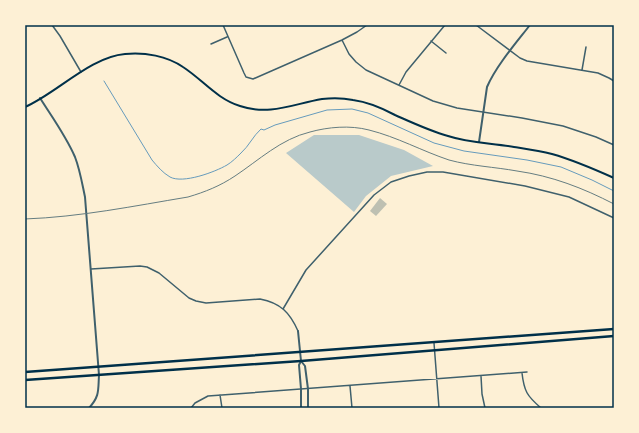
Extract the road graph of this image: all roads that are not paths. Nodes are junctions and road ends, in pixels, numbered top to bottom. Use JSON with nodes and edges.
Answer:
{"nodes":[{"id":1,"x":52,"y":25,"type":"edge"},
{"id":2,"x":223,"y":25,"type":"edge"},
{"id":3,"x":367,"y":25,"type":"edge"},
{"id":4,"x":444,"y":25,"type":"edge"},
{"id":5,"x":476,"y":25,"type":"edge"},
{"id":6,"x":530,"y":25,"type":"edge"},
{"id":7,"x":228,"y":36,"type":"junction"},
{"id":8,"x":342,"y":40,"type":"junction"},
{"id":9,"x":431,"y":41,"type":"junction"},
{"id":10,"x":211,"y":44,"type":"dead end"},
{"id":11,"x":586,"y":47,"type":"dead end"},
{"id":12,"x":510,"y":51,"type":"junction"},
{"id":13,"x":446,"y":53,"type":"dead end"},
{"id":14,"x":582,"y":70,"type":"junction"},
{"id":15,"x":81,"y":72,"type":"junction"},
{"id":16,"x":614,"y":81,"type":"edge"},
{"id":17,"x":399,"y":85,"type":"junction"},
{"id":18,"x":40,"y":98,"type":"junction"},
{"id":19,"x":25,"y":107,"type":"edge"},
{"id":20,"x":484,"y":112,"type":"junction"},
{"id":21,"x":479,"y":142,"type":"junction"},
{"id":22,"x":614,"y":145,"type":"edge"},
{"id":23,"x":614,"y":178,"type":"edge"},
{"id":24,"x":614,"y":218,"type":"edge"},
{"id":25,"x":91,"y":269,"type":"junction"},
{"id":26,"x":283,"y":309,"type":"junction"},
{"id":27,"x":614,"y":329,"type":"edge"},
{"id":28,"x":298,"y":331,"type":"joint"},
{"id":29,"x":614,"y":336,"type":"edge"},
{"id":30,"x":434,"y":343,"type":"junction"},
{"id":31,"x":435,"y":350,"type":"junction"},
{"id":32,"x":301,"y":352,"type":"junction"},
{"id":33,"x":301,"y":361,"type":"junction"},
{"id":34,"x":98,"y":367,"type":"junction"},
{"id":35,"x":25,"y":372,"type":"edge"},
{"id":36,"x":527,"y":372,"type":"dead end"},
{"id":37,"x":522,"y":373,"type":"junction"},
{"id":38,"x":99,"y":375,"type":"junction"},
{"id":39,"x":481,"y":376,"type":"junction"},
{"id":40,"x":437,"y":379,"type":"junction"},
{"id":41,"x":25,"y":380,"type":"edge"},
{"id":42,"x":350,"y":385,"type":"junction"},
{"id":43,"x":301,"y":389,"type":"junction"},
{"id":44,"x":308,"y":389,"type":"junction"},
{"id":45,"x":220,"y":395,"type":"junction"},
{"id":46,"x":89,"y":408,"type":"edge"},
{"id":47,"x":191,"y":408,"type":"edge"},
{"id":48,"x":222,"y":408,"type":"edge"},
{"id":49,"x":301,"y":408,"type":"edge"},
{"id":50,"x":308,"y":408,"type":"edge"},
{"id":51,"x":352,"y":408,"type":"edge"},
{"id":52,"x":439,"y":408,"type":"edge"},
{"id":53,"x":485,"y":408,"type":"edge"},
{"id":54,"x":541,"y":408,"type":"edge"}],
"edges":[{"from":1,"to":15,"type":"street"},
{"from":2,"to":7,"type":"street"},
{"from":3,"to":8,"type":"street"},
{"from":4,"to":9,"type":"street"},
{"from":5,"to":12,"type":"street"},
{"from":6,"to":12,"type":"street"},
{"from":7,"to":8,"type":"street"},
{"from":7,"to":10,"type":"street"},
{"from":8,"to":17,"type":"street"},
{"from":9,"to":13,"type":"street"},
{"from":9,"to":17,"type":"street"},
{"from":11,"to":14,"type":"street"},
{"from":12,"to":14,"type":"street"},
{"from":12,"to":20,"type":"street"},
{"from":14,"to":16,"type":"street"},
{"from":15,"to":18,"type":"main road"},
{"from":15,"to":21,"type":"main road"},
{"from":17,"to":20,"type":"street"},
{"from":18,"to":19,"type":"main road"},
{"from":18,"to":25,"type":"street"},
{"from":20,"to":21,"type":"street"},
{"from":20,"to":22,"type":"street"},
{"from":21,"to":23,"type":"main road"},
{"from":24,"to":26,"type":"street"},
{"from":25,"to":26,"type":"street"},
{"from":25,"to":34,"type":"street"},
{"from":26,"to":28,"type":"street"},
{"from":27,"to":30,"type":"main road"},
{"from":28,"to":32,"type":"street"},
{"from":29,"to":31,"type":"main road"},
{"from":30,"to":31,"type":"street"},
{"from":30,"to":32,"type":"main road"},
{"from":31,"to":33,"type":"main road"},
{"from":31,"to":40,"type":"street"},
{"from":32,"to":33,"type":"street"},
{"from":32,"to":34,"type":"main road"},
{"from":33,"to":38,"type":"main road"},
{"from":33,"to":43,"type":"street"},
{"from":33,"to":44,"type":"street"},
{"from":34,"to":35,"type":"main road"},
{"from":34,"to":38,"type":"street"},
{"from":36,"to":37,"type":"street"},
{"from":37,"to":39,"type":"street"},
{"from":37,"to":54,"type":"street"},
{"from":38,"to":41,"type":"main road"},
{"from":38,"to":46,"type":"street"},
{"from":39,"to":40,"type":"street"},
{"from":39,"to":53,"type":"street"},
{"from":40,"to":42,"type":"street"},
{"from":40,"to":52,"type":"street"},
{"from":42,"to":44,"type":"street"},
{"from":42,"to":51,"type":"street"},
{"from":43,"to":44,"type":"street"},
{"from":43,"to":45,"type":"street"},
{"from":43,"to":49,"type":"street"},
{"from":44,"to":50,"type":"street"},
{"from":45,"to":47,"type":"street"},
{"from":45,"to":48,"type":"street"}]}
